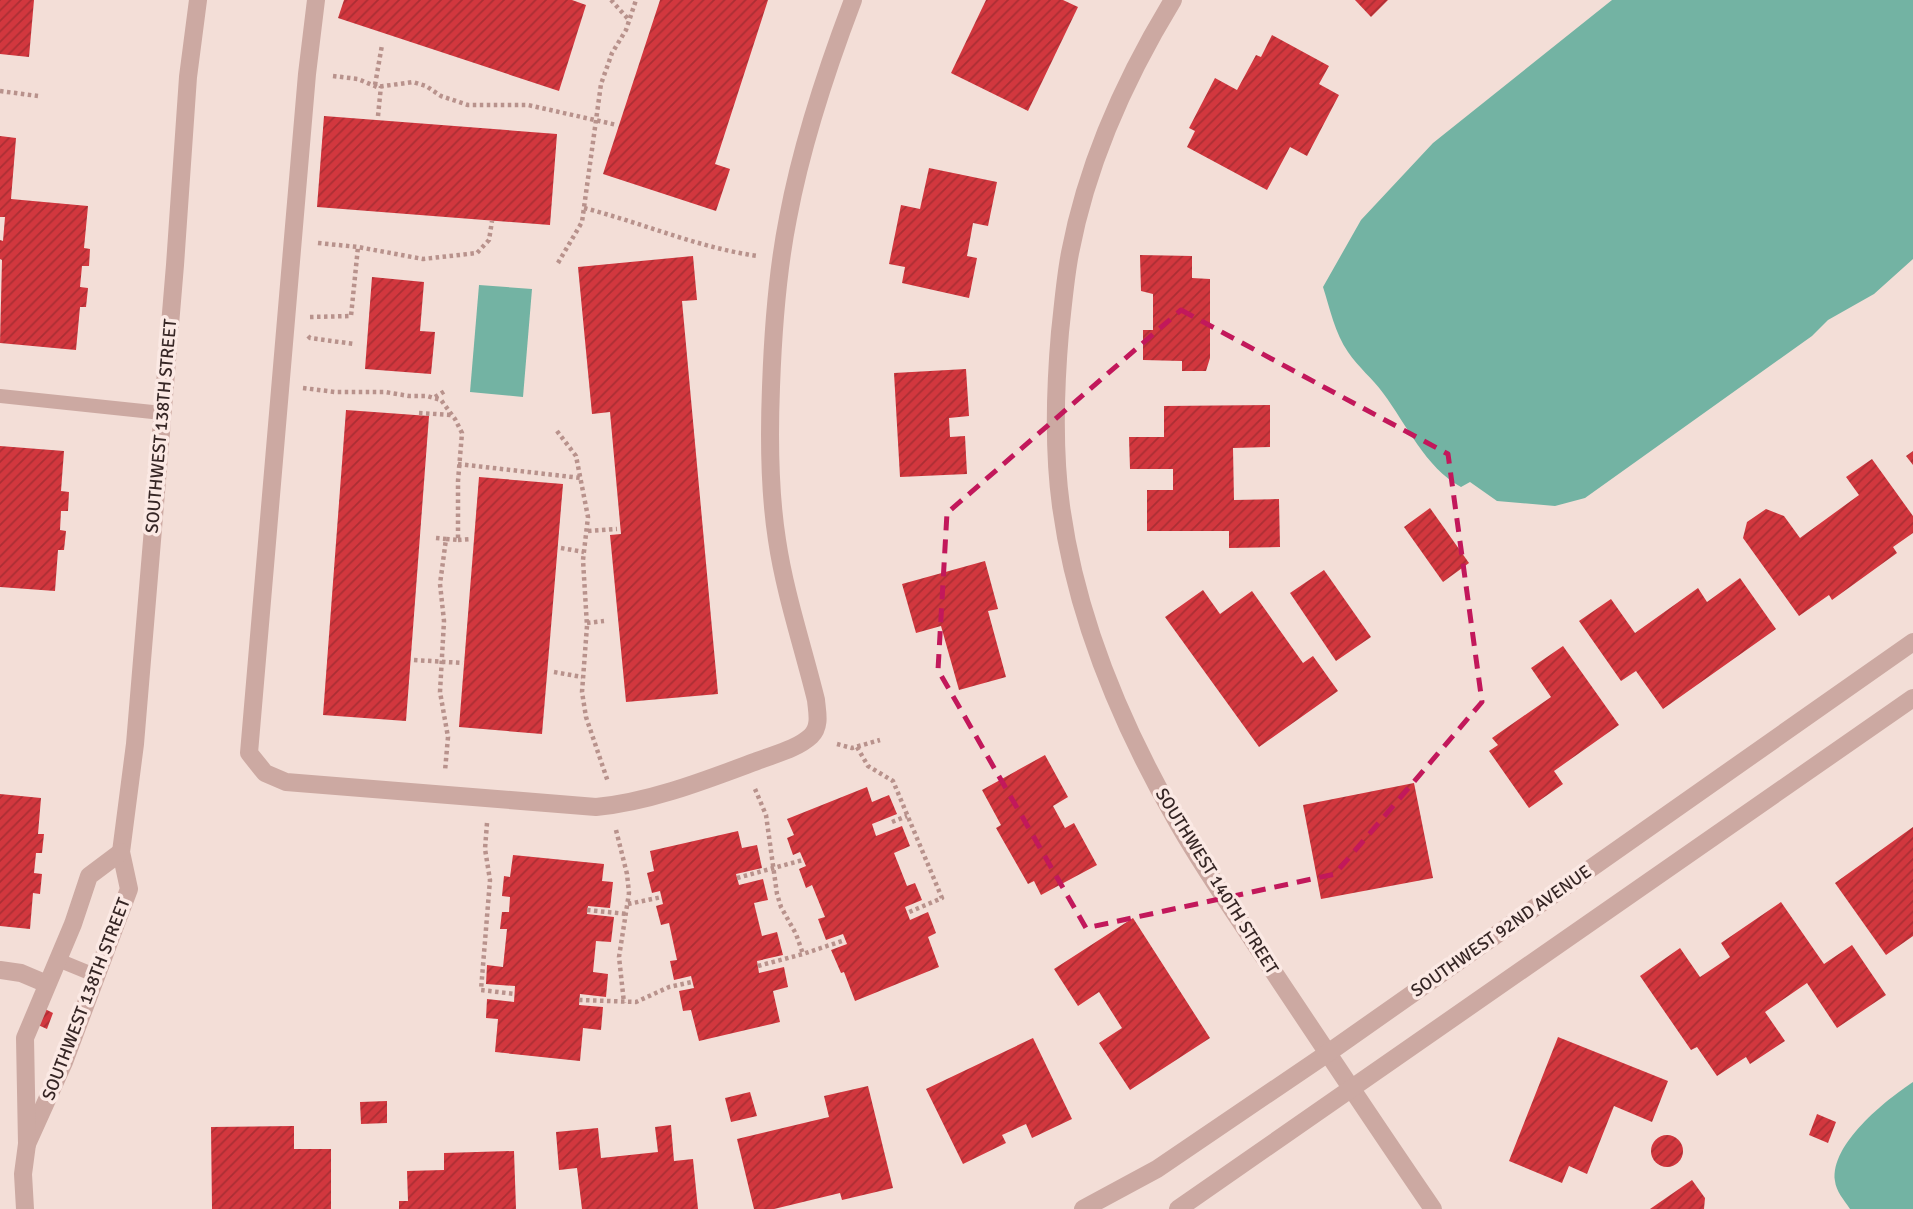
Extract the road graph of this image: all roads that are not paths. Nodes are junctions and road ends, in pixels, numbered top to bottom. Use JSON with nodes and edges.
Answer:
{"nodes":[{"id":1,"x":198,"y":0,"type":"edge"},
{"id":2,"x":316,"y":0,"type":"edge"},
{"id":3,"x":853,"y":0,"type":"edge"},
{"id":4,"x":1173,"y":0,"type":"edge"},
{"id":5,"x":0,"y":396,"type":"edge"},
{"id":6,"x":162,"y":413,"type":"junction"},
{"id":7,"x":1913,"y":642,"type":"edge"},
{"id":8,"x":1913,"y":698,"type":"edge"},
{"id":9,"x":121,"y":852,"type":"junction"},
{"id":10,"x":58,"y":960,"type":"junction"},
{"id":11,"x":0,"y":971,"type":"edge"},
{"id":12,"x":97,"y":976,"type":"junction"},
{"id":13,"x":47,"y":984,"type":"junction"},
{"id":14,"x":1328,"y":1053,"type":"junction"},
{"id":15,"x":1351,"y":1091,"type":"junction"},
{"id":16,"x":27,"y":1144,"type":"junction"},
{"id":17,"x":25,"y":1209,"type":"edge"},
{"id":18,"x":1083,"y":1209,"type":"edge"},
{"id":19,"x":1178,"y":1209,"type":"edge"},
{"id":20,"x":1433,"y":1209,"type":"edge"}],
"edges":[{"from":1,"to":6,"type":"street","name":"SOUTHWEST 138TH STREET"},
{"from":2,"to":3,"type":"street"},
{"from":4,"to":14,"type":"street","name":"SOUTHWEST 140TH STREET"},
{"from":5,"to":6,"type":"lane"},
{"from":6,"to":9,"type":"street","name":"SOUTHWEST 138TH STREET"},
{"from":7,"to":14,"type":"street","name":"SOUTHWEST 92ND AVENUE"},
{"from":8,"to":15,"type":"street"},
{"from":9,"to":10,"type":"street","name":"SOUTHWEST 138TH STREET"},
{"from":9,"to":12,"type":"street","name":"SOUTHWEST 138TH STREET"},
{"from":10,"to":12,"type":"lane"},
{"from":10,"to":13,"type":"street","name":"SOUTHWEST 138TH STREET"},
{"from":11,"to":13,"type":"street"},
{"from":12,"to":16,"type":"street","name":"SOUTHWEST 138TH STREET"},
{"from":13,"to":16,"type":"street","name":"SOUTHWEST 138TH STREET"},
{"from":14,"to":15,"type":"street","name":"SOUTHWEST 140TH STREET"},
{"from":14,"to":18,"type":"street","name":"SOUTHWEST 92ND AVENUE"},
{"from":15,"to":19,"type":"street"},
{"from":15,"to":20,"type":"street","name":"SOUTHWEST 140TH STREET"},
{"from":16,"to":17,"type":"street","name":"SOUTHWEST 138TH STREET"}]}
